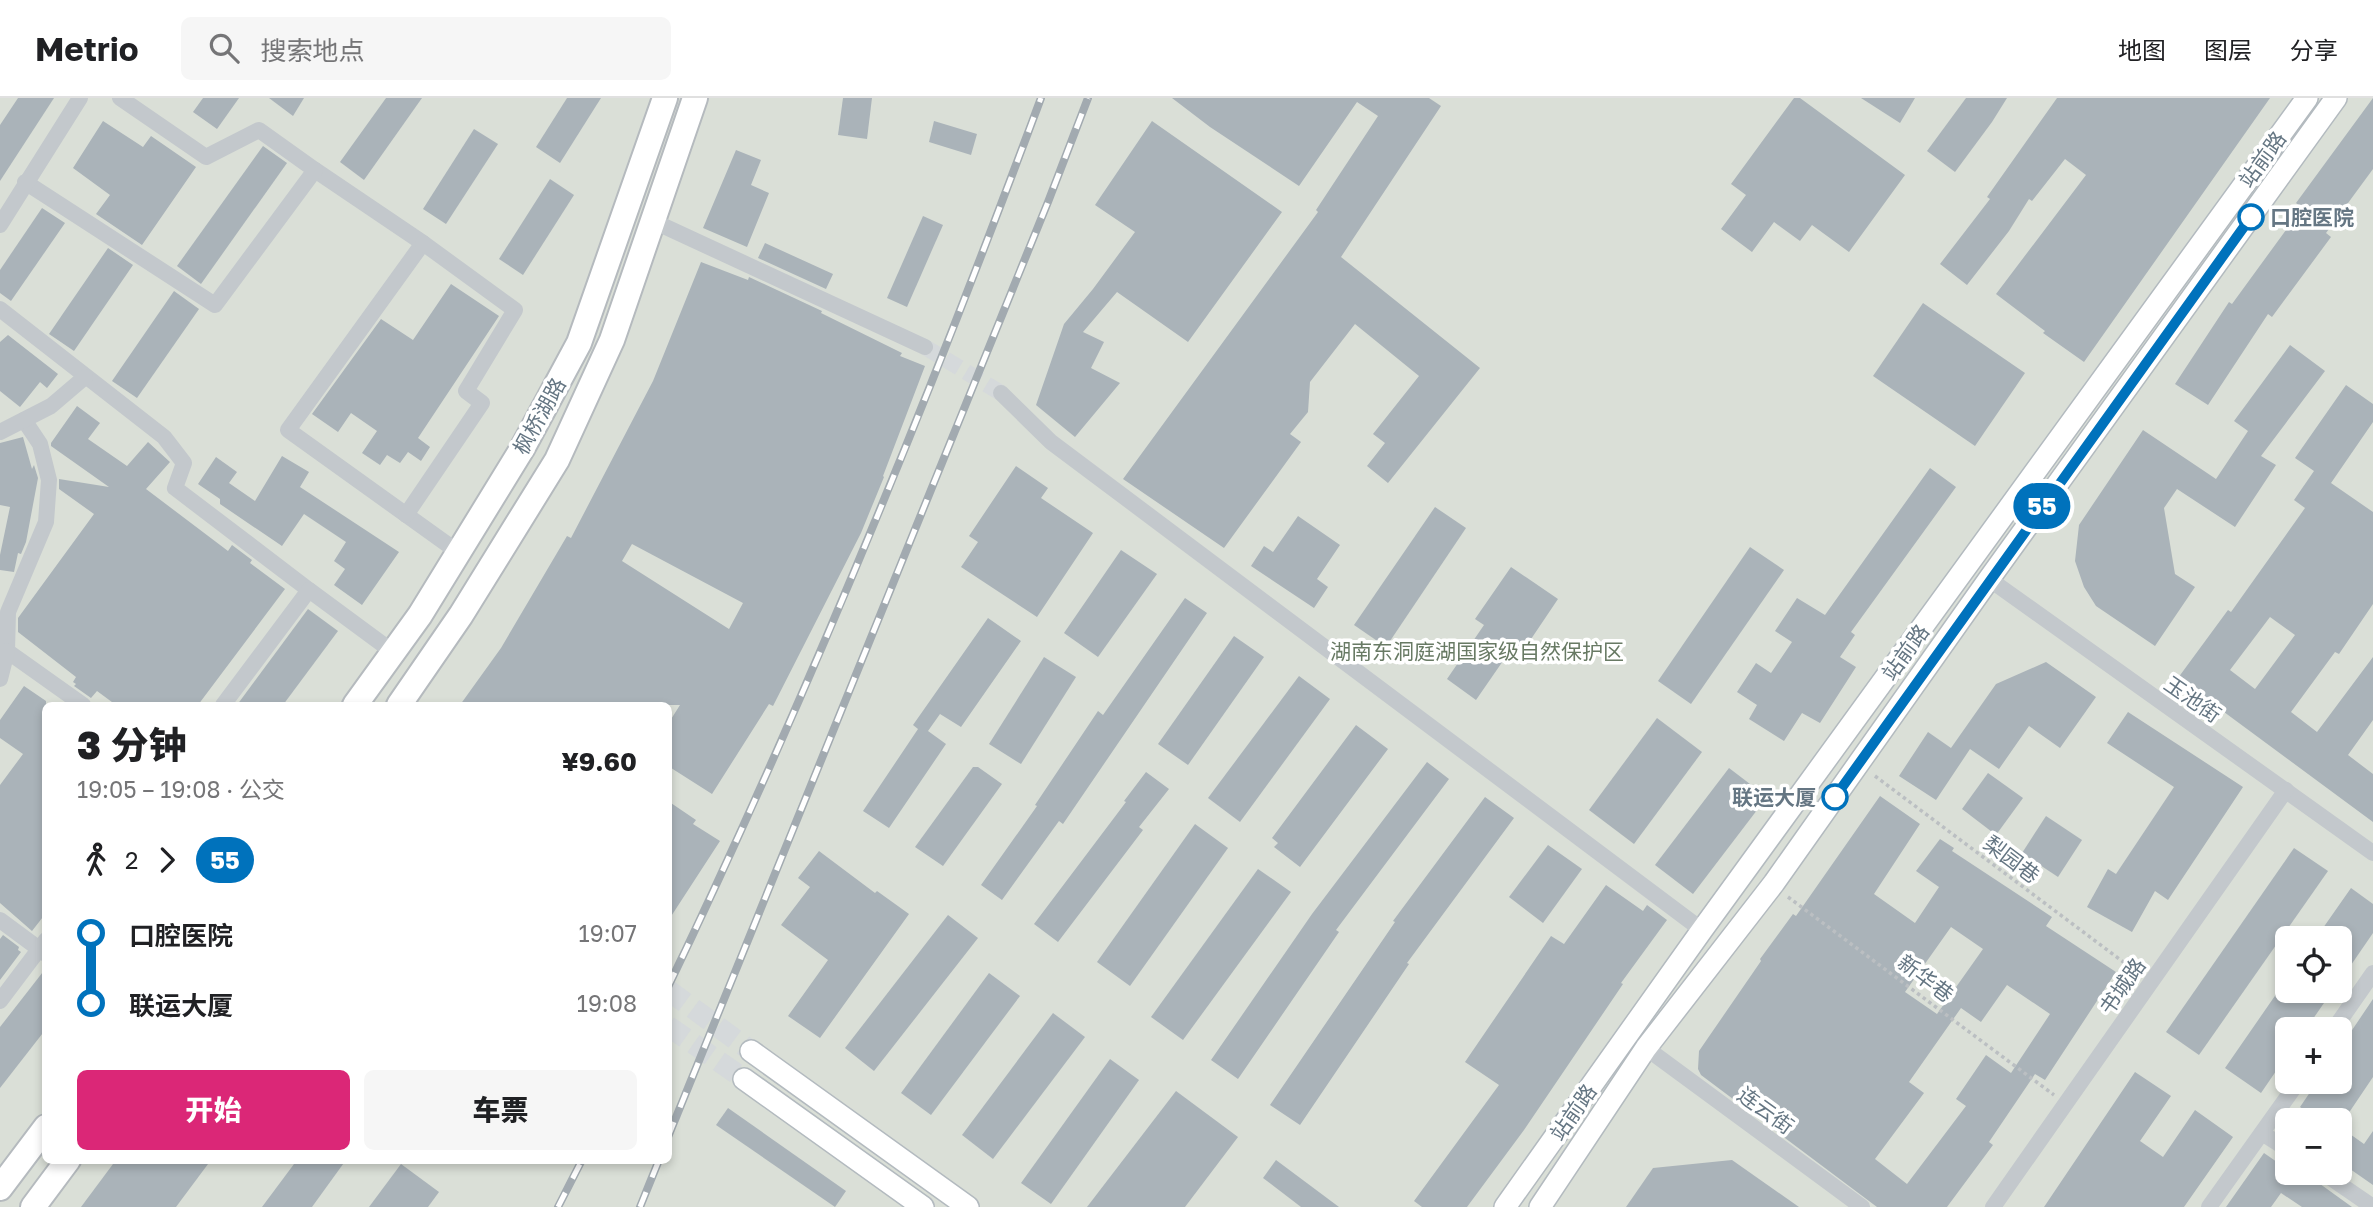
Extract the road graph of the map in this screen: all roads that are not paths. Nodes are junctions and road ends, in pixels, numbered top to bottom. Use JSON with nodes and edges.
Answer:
{"nodes":[{"id":1,"x":80,"y":98,"type":"edge"},
{"id":2,"x":120,"y":98,"type":"edge"},
{"id":3,"x":665,"y":98,"type":"edge"},
{"id":4,"x":695,"y":98,"type":"edge"},
{"id":5,"x":2306,"y":98,"type":"edge"},
{"id":6,"x":2336,"y":98,"type":"edge"},
{"id":7,"x":315,"y":170,"type":"junction"},
{"id":8,"x":25,"y":182,"type":"junction"},
{"id":9,"x":654,"y":222,"type":"junction"},
{"id":10,"x":0,"y":225,"type":"edge"},
{"id":11,"x":423,"y":243,"type":"junction"},
{"id":12,"x":0,"y":309,"type":"edge"},
{"id":13,"x":925,"y":347,"type":"tunnel mouth"},
{"id":14,"x":85,"y":377,"type":"junction"},
{"id":15,"x":1001,"y":393,"type":"tunnel mouth"},
{"id":16,"x":23,"y":420,"type":"junction"},
{"id":17,"x":0,"y":432,"type":"edge"},
{"id":18,"x":406,"y":515,"type":"junction"},
{"id":19,"x":458,"y":552,"type":"junction"},
{"id":20,"x":1989,"y":579,"type":"junction"},
{"id":21,"x":309,"y":590,"type":"junction"},
{"id":22,"x":7,"y":652,"type":"junction"},
{"id":23,"x":393,"y":652,"type":"junction"},
{"id":24,"x":0,"y":679,"type":"edge"},
{"id":25,"x":79,"y":702,"type":"edge"},
{"id":26,"x":225,"y":702,"type":"edge"},
{"id":27,"x":357,"y":702,"type":"edge"},
{"id":28,"x":401,"y":702,"type":"edge"},
{"id":29,"x":2286,"y":790,"type":"junction"},
{"id":30,"x":2373,"y":853,"type":"edge"},
{"id":31,"x":0,"y":920,"type":"edge"},
{"id":32,"x":1702,"y":930,"type":"junction"},
{"id":33,"x":42,"y":947,"type":"edge"},
{"id":34,"x":42,"y":949,"type":"edge"},
{"id":35,"x":2373,"y":973,"type":"edge"},
{"id":36,"x":0,"y":1001,"type":"edge"},
{"id":37,"x":2342,"y":1017,"type":"edge"},
{"id":38,"x":1646,"y":1048,"type":"junction"},
{"id":39,"x":751,"y":1051,"type":"tunnel mouth"},
{"id":40,"x":744,"y":1079,"type":"tunnel mouth"},
{"id":41,"x":2290,"y":1094,"type":"edge"},
{"id":42,"x":42,"y":1132,"type":"edge"},
{"id":43,"x":2262,"y":1133,"type":"junction"},
{"id":44,"x":2275,"y":1141,"type":"edge"},
{"id":45,"x":65,"y":1164,"type":"edge"},
{"id":46,"x":2341,"y":1185,"type":"edge"},
{"id":47,"x":0,"y":1188,"type":"edge"},
{"id":48,"x":33,"y":1207,"type":"edge"},
{"id":49,"x":923,"y":1207,"type":"edge"},
{"id":50,"x":968,"y":1207,"type":"edge"},
{"id":51,"x":1505,"y":1207,"type":"edge"},
{"id":52,"x":1540,"y":1207,"type":"edge"},
{"id":53,"x":1862,"y":1207,"type":"edge"},
{"id":54,"x":1993,"y":1207,"type":"edge"},
{"id":55,"x":2209,"y":1207,"type":"edge"},
{"id":56,"x":2373,"y":1207,"type":"edge"}],
"edges":[{"from":1,"to":8,"type":"street"},
{"from":2,"to":7,"type":"street"},
{"from":3,"to":19,"type":"main road","name":"枫桥湖路"},
{"from":4,"to":9,"type":"main road","name":"枫桥湖路"},
{"from":5,"to":32,"type":"main road","name":"站前路"},
{"from":6,"to":20,"type":"main road","name":"站前路"},
{"from":7,"to":8,"type":"street"},
{"from":7,"to":11,"type":"street"},
{"from":8,"to":10,"type":"street"},
{"from":9,"to":13,"type":"street"},
{"from":9,"to":28,"type":"main road","name":"枫桥湖路"},
{"from":11,"to":18,"type":"street"},
{"from":11,"to":18,"type":"street"},
{"from":12,"to":14,"type":"street"},
{"from":14,"to":16,"type":"street"},
{"from":14,"to":21,"type":"street"},
{"from":15,"to":32,"type":"street"},
{"from":16,"to":17,"type":"street"},
{"from":16,"to":22,"type":"street"},
{"from":18,"to":19,"type":"street"},
{"from":19,"to":23,"type":"main road","name":"枫桥湖路"},
{"from":20,"to":29,"type":"street","name":"玉池街"},
{"from":20,"to":38,"type":"main road","name":"站前路"},
{"from":21,"to":23,"type":"street"},
{"from":21,"to":26,"type":"street"},
{"from":22,"to":24,"type":"street"},
{"from":22,"to":25,"type":"street"},
{"from":23,"to":27,"type":"main road","name":"枫桥湖路"},
{"from":29,"to":30,"type":"street","name":"玉池街"},
{"from":29,"to":54,"type":"street","name":"书城路"},
{"from":31,"to":33,"type":"street"},
{"from":32,"to":51,"type":"main road","name":"站前路"},
{"from":34,"to":36,"type":"street"},
{"from":35,"to":37,"type":"street"},
{"from":38,"to":52,"type":"main road","name":"站前路"},
{"from":38,"to":53,"type":"street","name":"连云街"},
{"from":39,"to":50,"type":"main road"},
{"from":40,"to":49,"type":"main road"},
{"from":41,"to":43,"type":"street"},
{"from":42,"to":47,"type":"main road"},
{"from":43,"to":44,"type":"street"},
{"from":43,"to":55,"type":"street"},
{"from":45,"to":48,"type":"main road"},
{"from":46,"to":56,"type":"street"}]}
